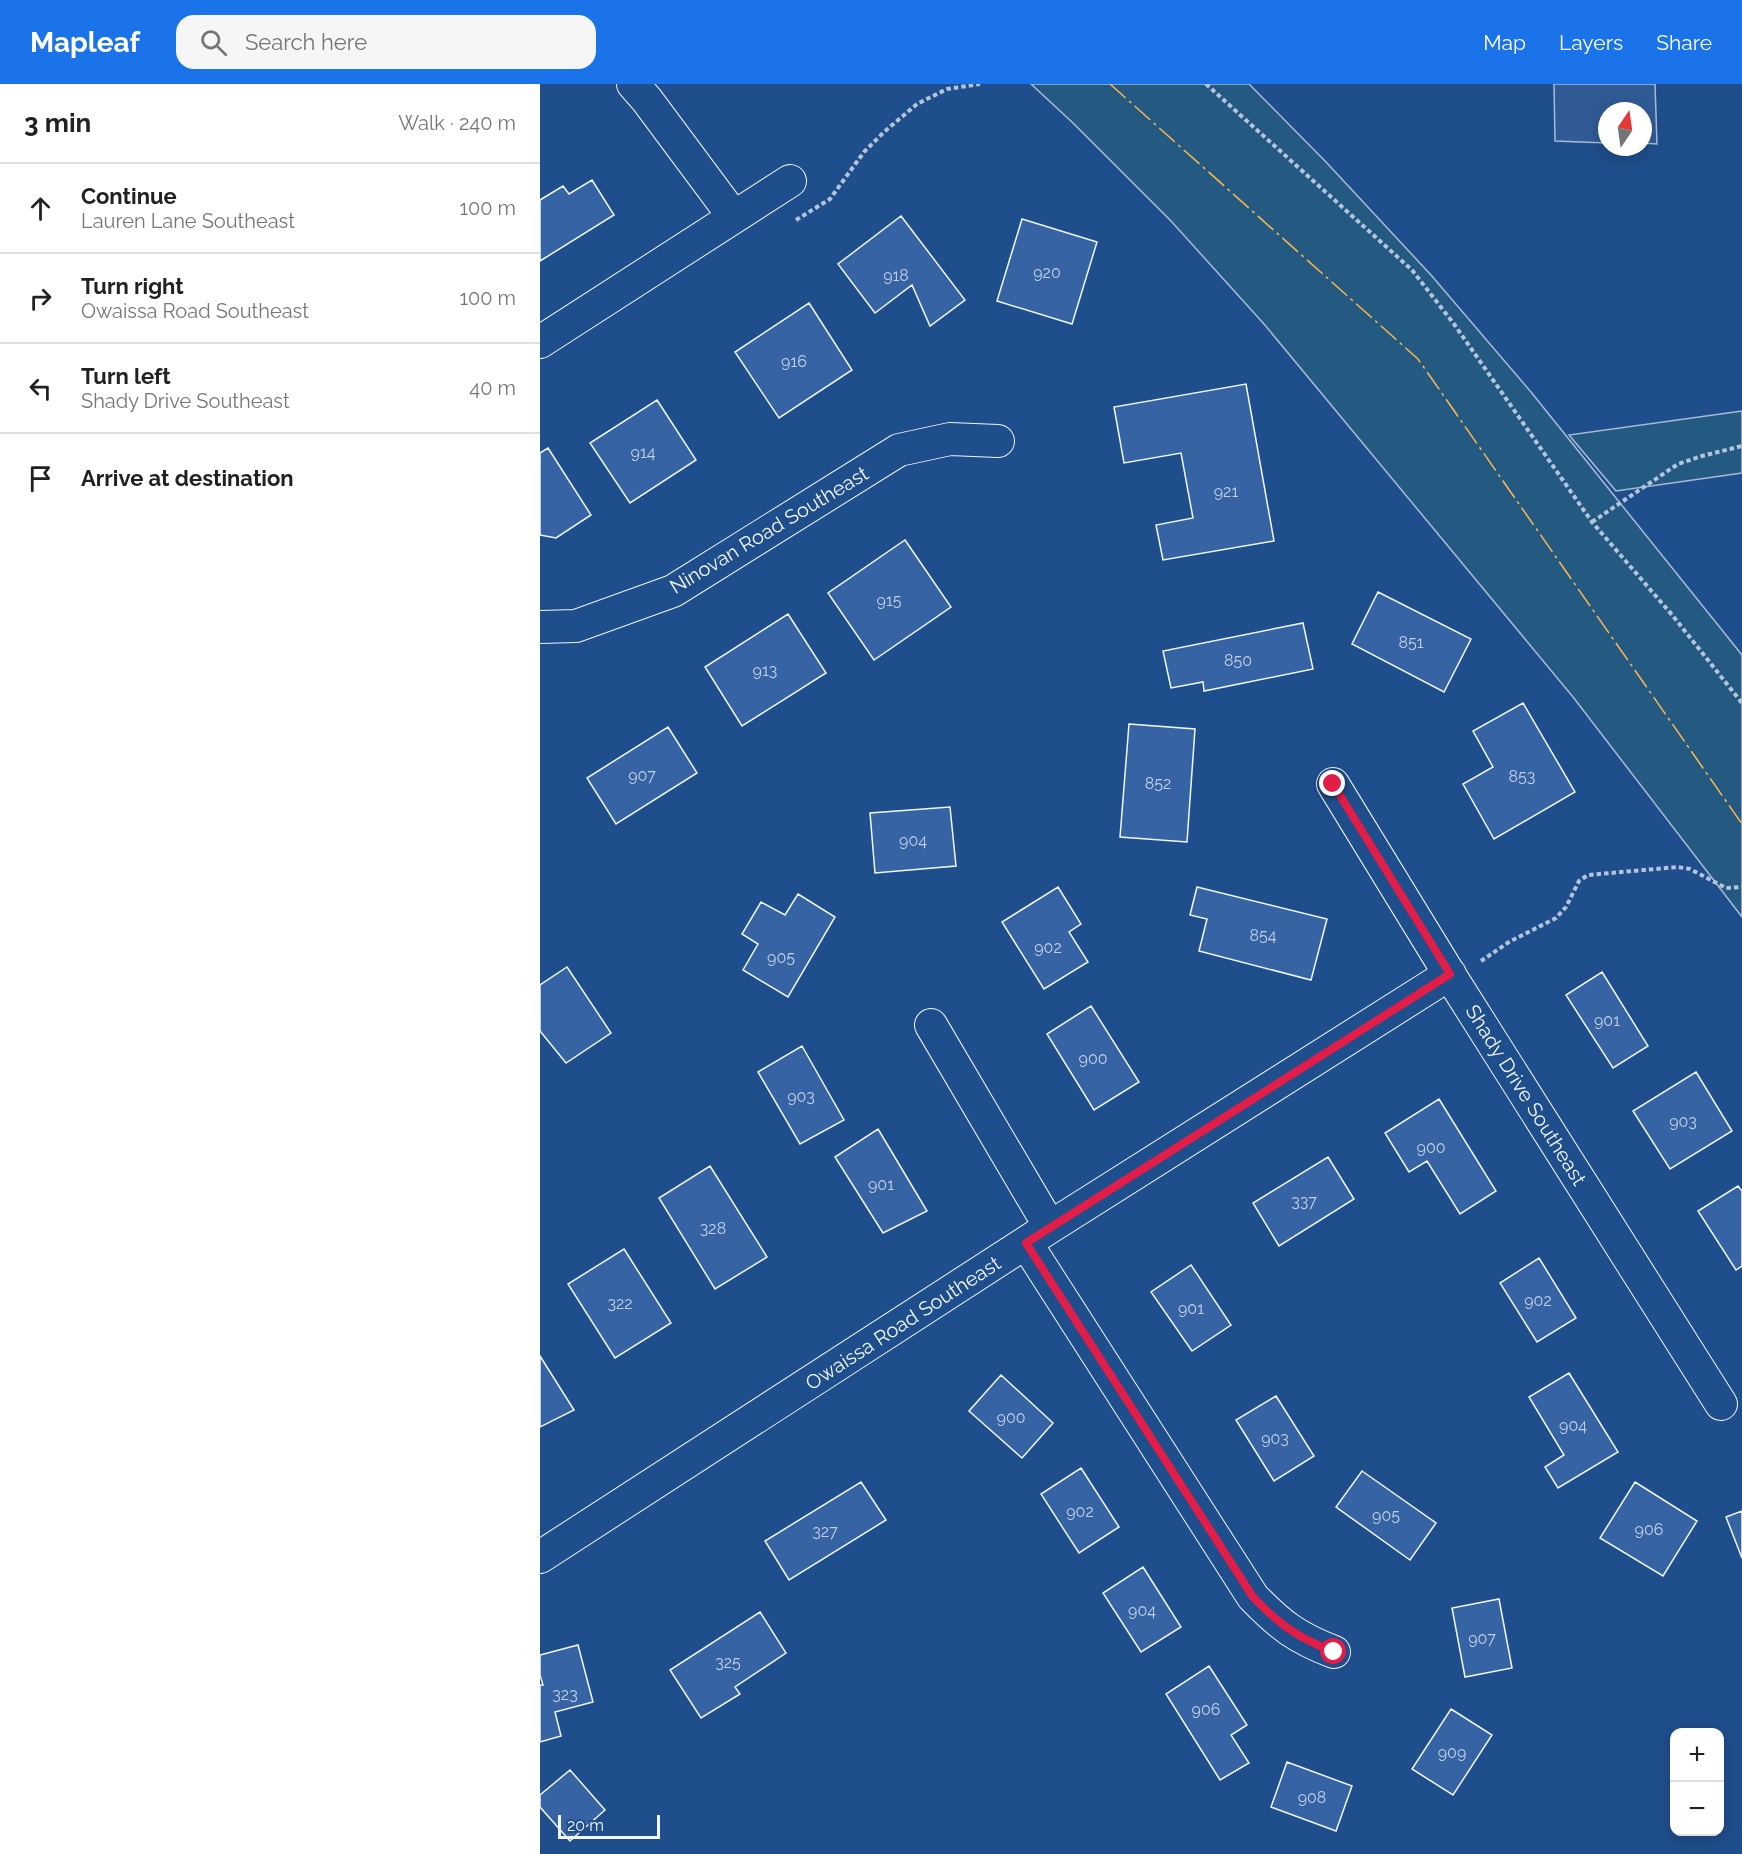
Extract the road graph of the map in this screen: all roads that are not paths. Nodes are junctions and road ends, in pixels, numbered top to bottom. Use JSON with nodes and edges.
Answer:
{"nodes":[{"id":1,"x":633,"y":84,"type":"edge"},
{"id":2,"x":778,"y":188,"type":"road end"},
{"id":3,"x":734,"y":217,"type":"junction"},
{"id":4,"x":540,"y":342,"type":"edge"},
{"id":5,"x":998,"y":441,"type":"dead end"},
{"id":6,"x":540,"y":627,"type":"edge"},
{"id":7,"x":1333,"y":784,"type":"dead end"},
{"id":8,"x":1451,"y":977,"type":"junction"},
{"id":9,"x":931,"y":1026,"type":"dead end"},
{"id":10,"x":1038,"y":1235,"type":"junction"},
{"id":11,"x":1721,"y":1404,"type":"dead end"},
{"id":12,"x":540,"y":1557,"type":"edge"},
{"id":13,"x":1334,"y":1652,"type":"dead end"}],
"edges":[{"from":1,"to":3,"type":"street"},
{"from":2,"to":3,"type":"street"},
{"from":3,"to":4,"type":"street"},
{"from":5,"to":6,"type":"street","name":"Ninovan Road Southeast"},
{"from":7,"to":8,"type":"street","name":"Shady Drive Southeast"},
{"from":8,"to":10,"type":"street","name":"Owaissa Road Southeast"},
{"from":8,"to":11,"type":"street","name":"Shady Drive Southeast"},
{"from":9,"to":10,"type":"street"},
{"from":10,"to":12,"type":"street","name":"Owaissa Road Southeast"},
{"from":10,"to":13,"type":"street"}]}
